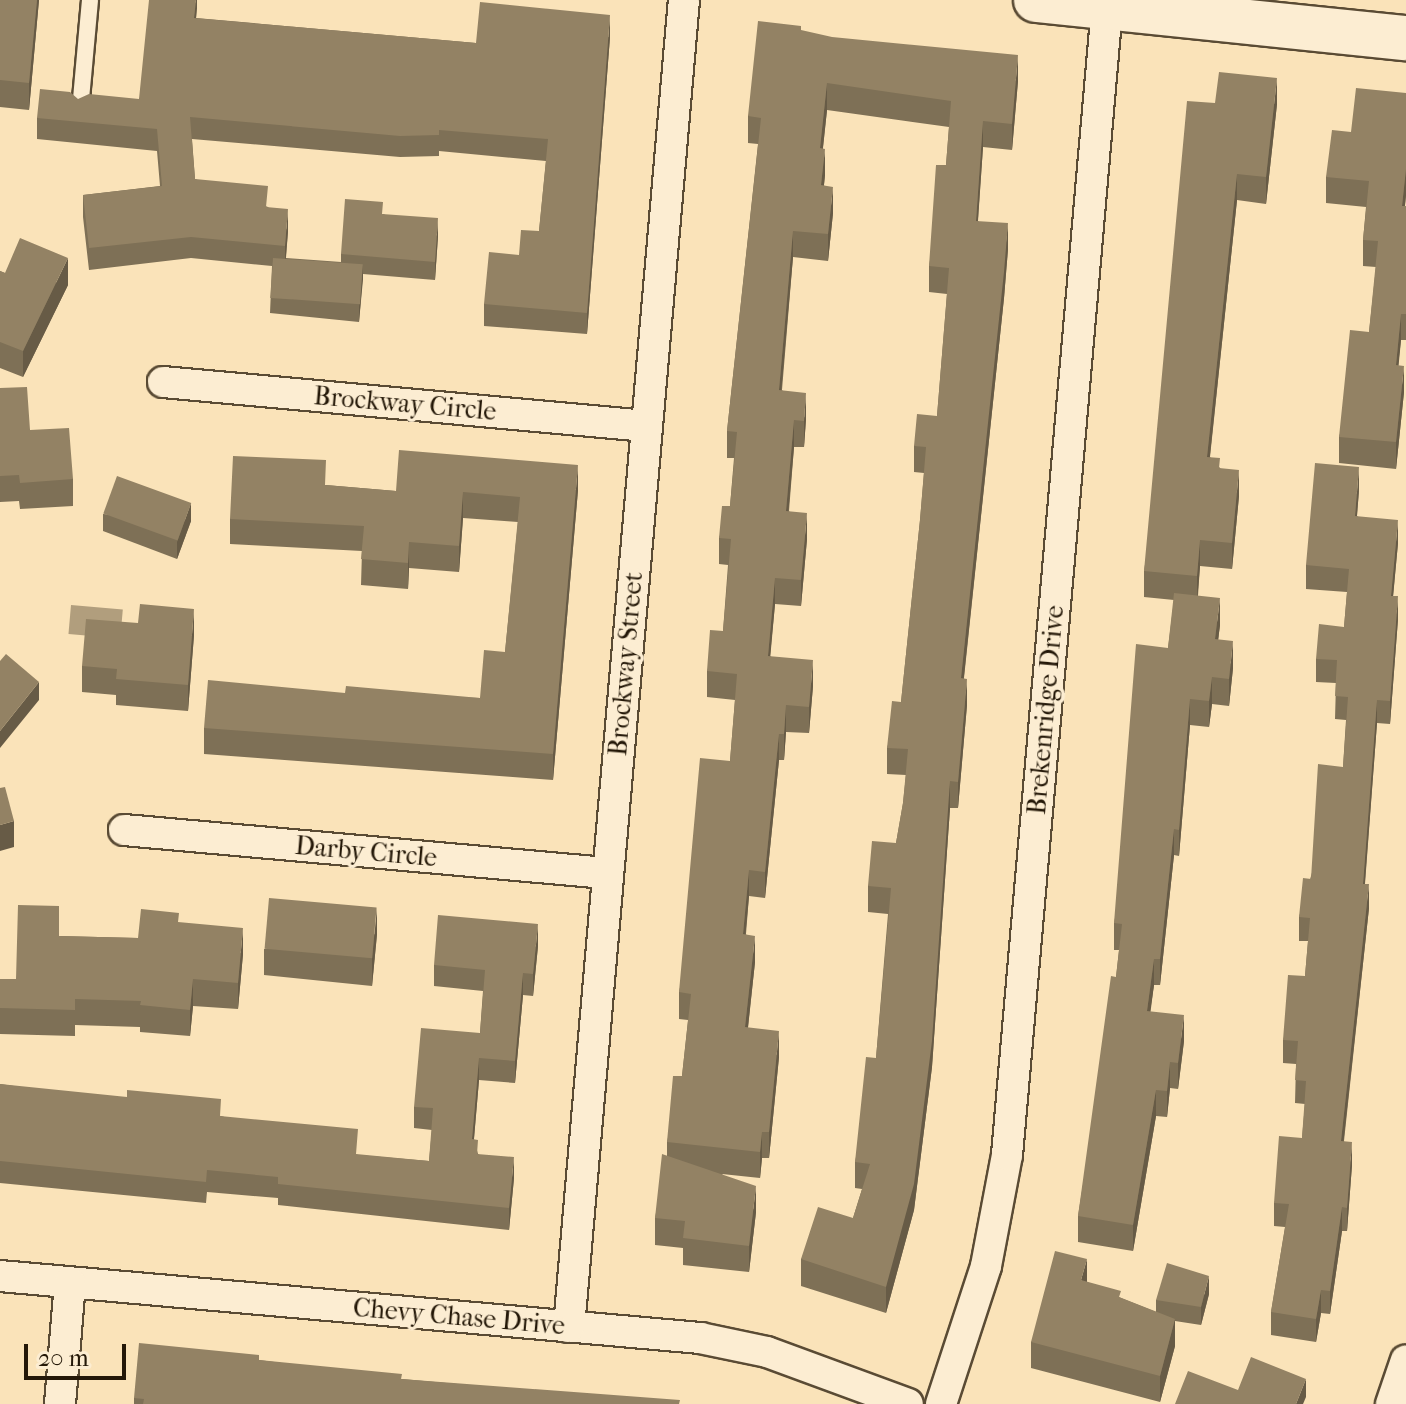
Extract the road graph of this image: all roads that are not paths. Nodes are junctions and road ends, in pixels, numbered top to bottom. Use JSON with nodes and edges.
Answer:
{"nodes":[{"id":1,"x":90,"y":0,"type":"edge"},
{"id":2,"x":684,"y":0,"type":"edge"},
{"id":3,"x":1036,"y":0,"type":"edge"},
{"id":4,"x":1107,"y":7,"type":"junction"},
{"id":5,"x":1406,"y":38,"type":"edge"},
{"id":6,"x":80,"y":110,"type":"edge"},
{"id":7,"x":163,"y":382,"type":"dead end"},
{"id":8,"x":647,"y":426,"type":"junction"},
{"id":9,"x":124,"y":830,"type":"dead end"},
{"id":10,"x":608,"y":873,"type":"junction"},
{"id":11,"x":0,"y":1276,"type":"edge"},
{"id":12,"x":70,"y":1282,"type":"junction"},
{"id":13,"x":569,"y":1327,"type":"junction"},
{"id":14,"x":1406,"y":1360,"type":"edge"},
{"id":15,"x":60,"y":1404,"type":"edge"},
{"id":16,"x":908,"y":1404,"type":"edge"},
{"id":17,"x":941,"y":1404,"type":"edge"},
{"id":18,"x":1391,"y":1404,"type":"edge"}],
"edges":[{"from":1,"to":6,"type":"lane"},
{"from":2,"to":8,"type":"street","name":"Brockway Street"},
{"from":3,"to":4,"type":"main road"},
{"from":4,"to":5,"type":"main road"},
{"from":4,"to":17,"type":"street","name":"Brekenridge Drive"},
{"from":7,"to":8,"type":"street","name":"Brockway Circle"},
{"from":8,"to":10,"type":"street","name":"Brockway Street"},
{"from":9,"to":10,"type":"street","name":"Darby Circle"},
{"from":10,"to":13,"type":"street","name":"Brockway Street"},
{"from":11,"to":12,"type":"street","name":"Chevy Chase Drive"},
{"from":12,"to":13,"type":"street","name":"Chevy Chase Drive"},
{"from":12,"to":15,"type":"street"},
{"from":13,"to":16,"type":"street","name":"Chevy Chase Drive"},
{"from":14,"to":18,"type":"street"}]}
